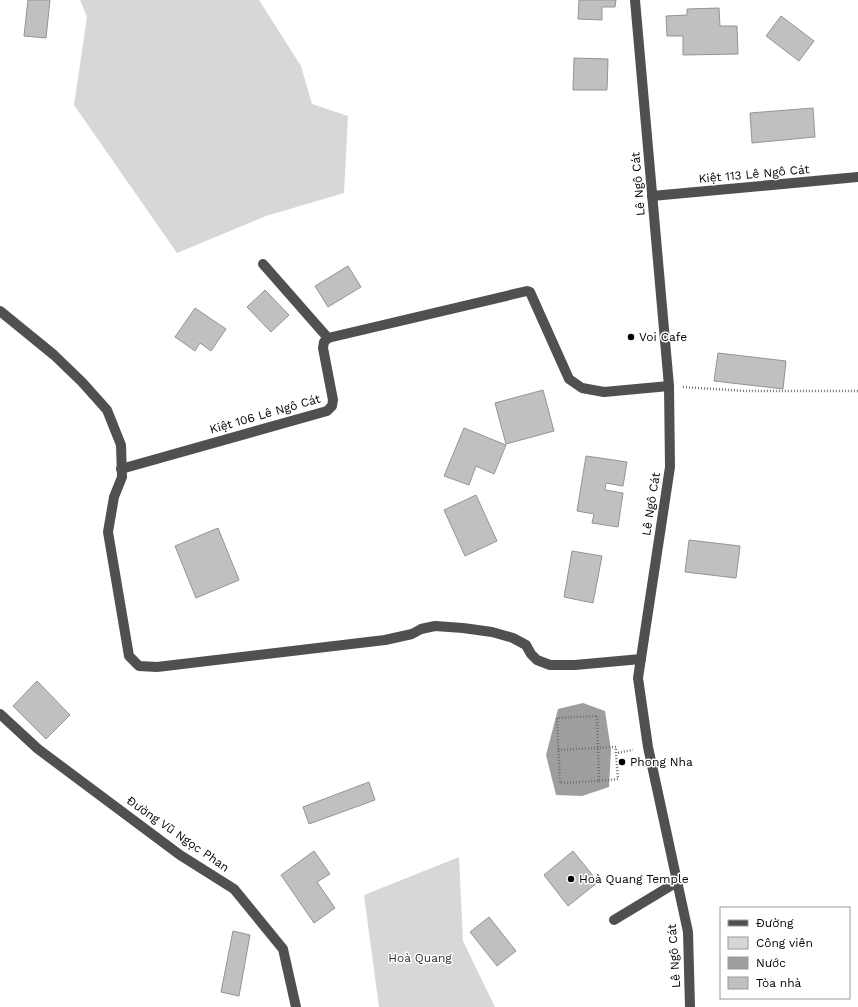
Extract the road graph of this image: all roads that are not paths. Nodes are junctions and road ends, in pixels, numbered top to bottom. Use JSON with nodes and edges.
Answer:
{"nodes":[{"id":1,"x":635,"y":0,"type":"edge"},
{"id":2,"x":858,"y":177,"type":"edge"},
{"id":3,"x":652,"y":196,"type":"junction"},
{"id":4,"x":263,"y":264,"type":"dead end"},
{"id":5,"x":0,"y":311,"type":"edge"},
{"id":6,"x":328,"y":338,"type":"junction"},
{"id":7,"x":669,"y":386,"type":"junction"},
{"id":8,"x":122,"y":469,"type":"junction"},
{"id":9,"x":641,"y":659,"type":"junction"},
{"id":10,"x":0,"y":714,"type":"edge"},
{"id":11,"x":677,"y":882,"type":"junction"},
{"id":12,"x":614,"y":920,"type":"dead end"},
{"id":13,"x":296,"y":1007,"type":"edge"},
{"id":14,"x":690,"y":1007,"type":"edge"}],
"edges":[{"from":1,"to":3,"type":"street","name":"Lê Ngô Cát"},
{"from":2,"to":3,"type":"street","name":"Kiệt 113 Lê Ngô Cát"},
{"from":3,"to":7,"type":"street","name":"Lê Ngô Cát"},
{"from":4,"to":6,"type":"street"},
{"from":5,"to":8,"type":"street"},
{"from":6,"to":7,"type":"street"},
{"from":6,"to":8,"type":"street","name":"Kiệt 106 Lê Ngô Cát"},
{"from":7,"to":9,"type":"street","name":"Lê Ngô Cát"},
{"from":8,"to":9,"type":"street"},
{"from":9,"to":11,"type":"street","name":"Lê Ngô Cát"},
{"from":10,"to":13,"type":"street","name":"Đường Vũ Ngọc Phan"},
{"from":11,"to":12,"type":"street"},
{"from":11,"to":14,"type":"street","name":"Lê Ngô Cát"}]}
